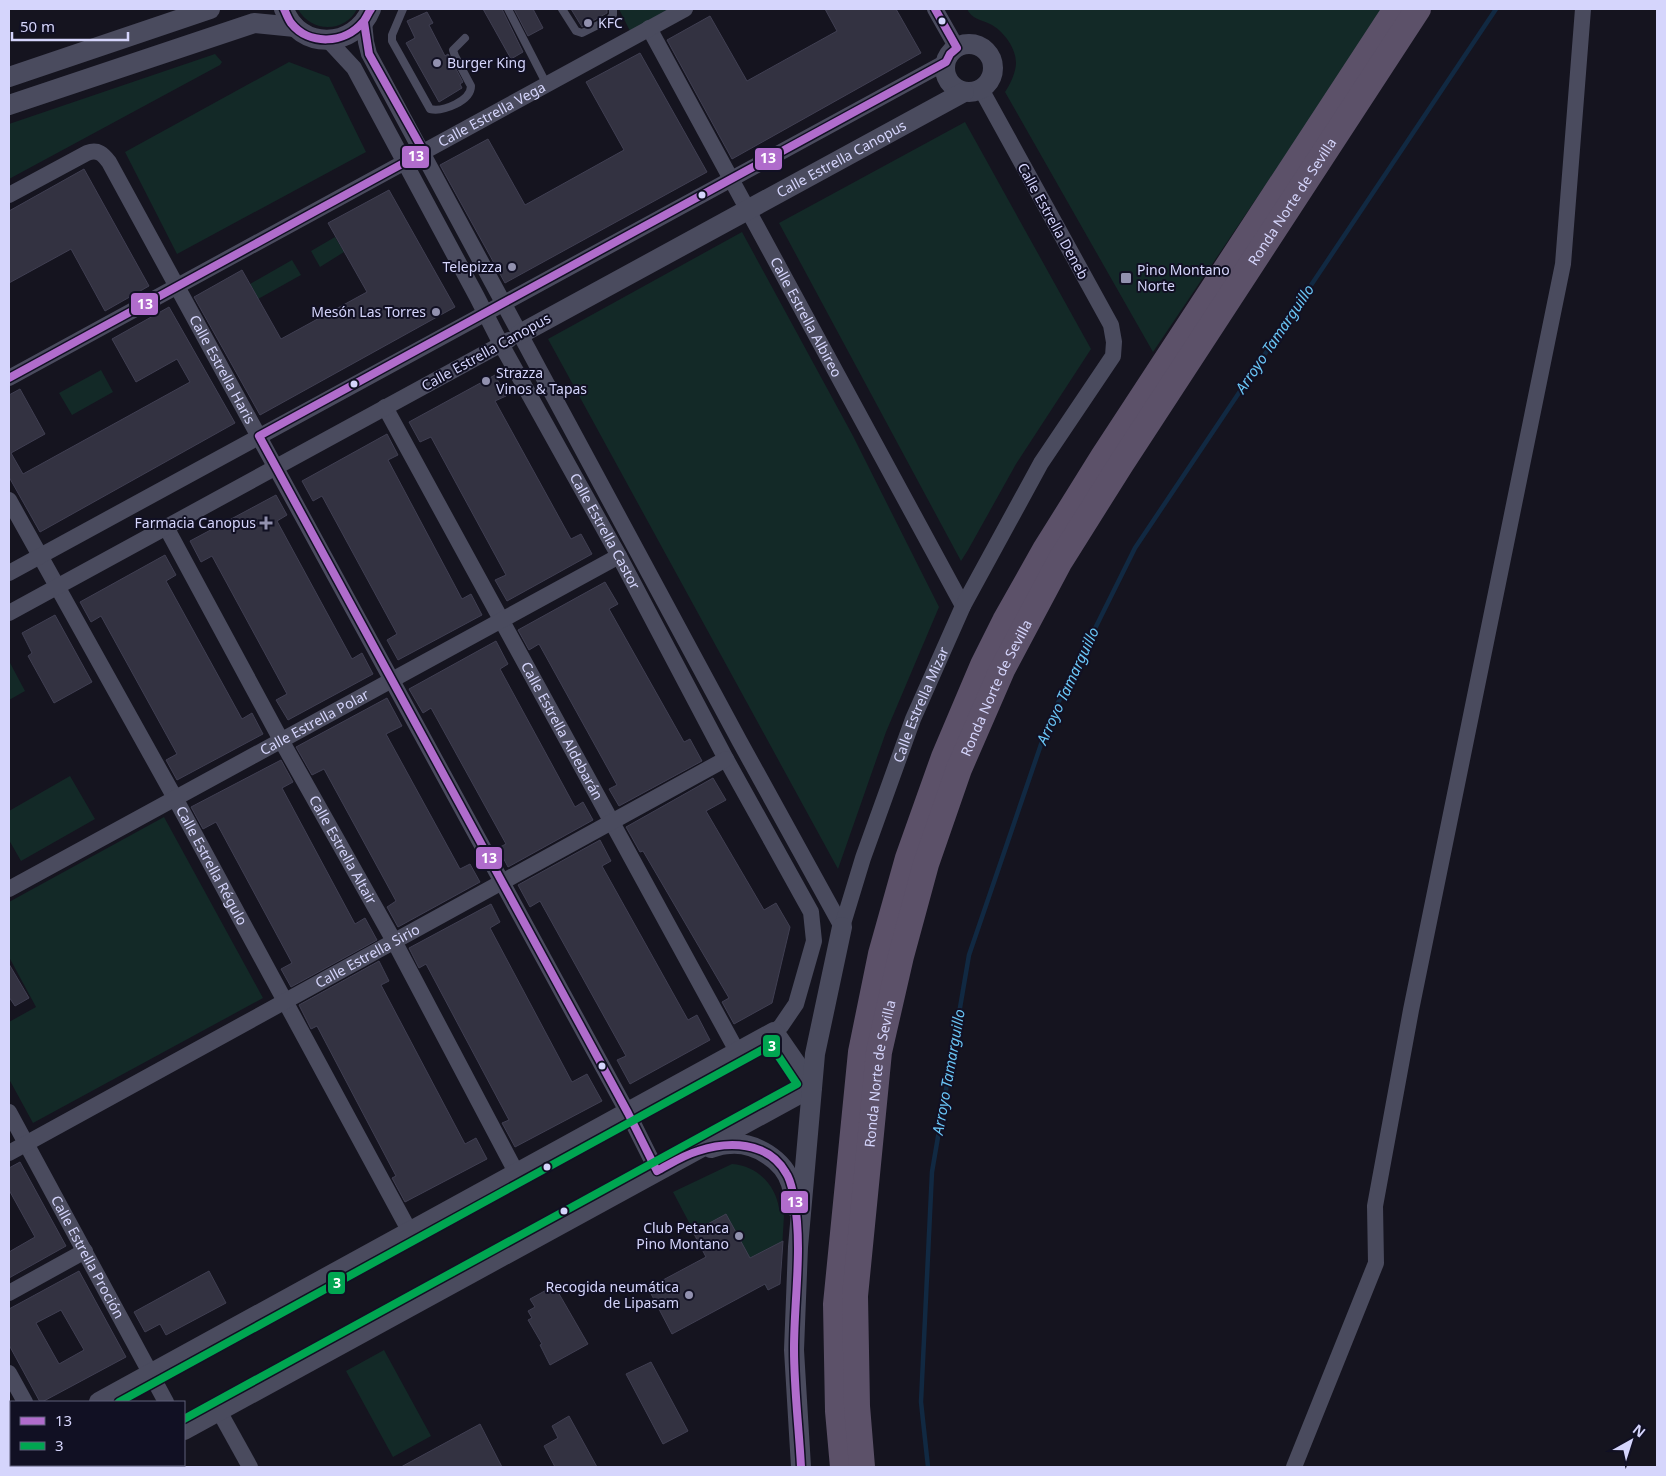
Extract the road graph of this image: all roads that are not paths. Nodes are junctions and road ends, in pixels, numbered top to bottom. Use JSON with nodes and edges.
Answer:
{"nodes":[{"id":1,"x":210,"y":9,"type":"edge"},
{"id":2,"x":284,"y":9,"type":"edge"},
{"id":3,"x":403,"y":9,"type":"edge"},
{"id":4,"x":508,"y":9,"type":"edge"},
{"id":5,"x":562,"y":9,"type":"edge"},
{"id":6,"x":613,"y":9,"type":"edge"},
{"id":7,"x":685,"y":9,"type":"edge"},
{"id":8,"x":935,"y":9,"type":"edge"},
{"id":9,"x":1396,"y":9,"type":"edge"},
{"id":10,"x":1418,"y":9,"type":"edge"},
{"id":11,"x":1583,"y":9,"type":"edge"},
{"id":12,"x":367,"y":16,"type":"edge"},
{"id":13,"x":296,"y":27,"type":"junction"},
{"id":14,"x":649,"y":28,"type":"junction"},
{"id":15,"x":465,"y":38,"type":"dead end"},
{"id":16,"x":328,"y":40,"type":"junction"},
{"id":17,"x":951,"y":55,"type":"junction"},
{"id":18,"x":9,"y":77,"type":"edge"},
{"id":19,"x":547,"y":84,"type":"junction"},
{"id":20,"x":972,"y":90,"type":"junction"},
{"id":21,"x":9,"y":105,"type":"edge"},
{"id":22,"x":424,"y":152,"type":"junction"},
{"id":23,"x":406,"y":162,"type":"junction"},
{"id":24,"x":732,"y":178,"type":"junction"},
{"id":25,"x":9,"y":195,"type":"edge"},
{"id":26,"x":749,"y":209,"type":"junction"},
{"id":27,"x":176,"y":287,"type":"junction"},
{"id":28,"x":504,"y":303,"type":"junction"},
{"id":29,"x":485,"y":313,"type":"junction"},
{"id":30,"x":520,"y":334,"type":"junction"},
{"id":31,"x":501,"y":344,"type":"junction"},
{"id":32,"x":1113,"y":356,"type":"joint"},
{"id":33,"x":9,"y":378,"type":"edge"},
{"id":34,"x":385,"y":407,"type":"junction"},
{"id":35,"x":259,"y":436,"type":"junction"},
{"id":36,"x":276,"y":467,"type":"junction"},
{"id":37,"x":9,"y":500,"type":"edge"},
{"id":38,"x":166,"y":527,"type":"junction"},
{"id":39,"x":40,"y":556,"type":"junction"},
{"id":40,"x":619,"y":556,"type":"junction"},
{"id":41,"x":9,"y":573,"type":"edge"},
{"id":42,"x":57,"y":586,"type":"junction"},
{"id":43,"x":963,"y":606,"type":"junction"},
{"id":44,"x":9,"y":613,"type":"edge"},
{"id":45,"x":501,"y":620,"type":"junction"},
{"id":46,"x":392,"y":680,"type":"junction"},
{"id":47,"x":281,"y":740,"type":"junction"},
{"id":48,"x":726,"y":759,"type":"junction"},
{"id":49,"x":175,"y":798,"type":"junction"},
{"id":50,"x":612,"y":821,"type":"junction"},
{"id":51,"x":502,"y":882,"type":"junction"},
{"id":52,"x":9,"y":889,"type":"edge"},
{"id":53,"x":842,"y":927,"type":"junction"},
{"id":54,"x":394,"y":941,"type":"junction"},
{"id":55,"x":285,"y":1000,"type":"junction"},
{"id":56,"x":774,"y":1032,"type":"junction"},
{"id":57,"x":738,"y":1053,"type":"junction"},
{"id":58,"x":812,"y":1087,"type":"junction"},
{"id":59,"x":9,"y":1112,"type":"edge"},
{"id":60,"x":628,"y":1113,"type":"junction"},
{"id":61,"x":25,"y":1144,"type":"junction"},
{"id":62,"x":697,"y":1151,"type":"junction"},
{"id":63,"x":9,"y":1152,"type":"edge"},
{"id":64,"x":657,"y":1171,"type":"junction"},
{"id":65,"x":517,"y":1174,"type":"junction"},
{"id":66,"x":410,"y":1232,"type":"junction"},
{"id":67,"x":798,"y":1247,"type":"junction"},
{"id":68,"x":84,"y":1251,"type":"junction"},
{"id":69,"x":9,"y":1293,"type":"edge"},
{"id":70,"x":9,"y":1373,"type":"edge"},
{"id":71,"x":151,"y":1374,"type":"junction"},
{"id":72,"x":24,"y":1401,"type":"edge"},
{"id":73,"x":101,"y":1401,"type":"edge"},
{"id":74,"x":165,"y":1401,"type":"edge"},
{"id":75,"x":219,"y":1411,"type":"junction"},
{"id":76,"x":185,"y":1429,"type":"edge"},
{"id":77,"x":250,"y":1467,"type":"edge"},
{"id":78,"x":801,"y":1467,"type":"edge"},
{"id":79,"x":843,"y":1467,"type":"edge"},
{"id":80,"x":862,"y":1467,"type":"edge"},
{"id":81,"x":1294,"y":1467,"type":"edge"}],
"edges":[{"from":1,"to":18,"type":"street"},
{"from":2,"to":13,"type":"street"},
{"from":3,"to":15,"type":"lane"},
{"from":4,"to":19,"type":"lane"},
{"from":5,"to":6,"type":"lane"},
{"from":7,"to":14,"type":"street","name":"Calle Estrella Vega"},
{"from":8,"to":17,"type":"street"},
{"from":9,"to":79,"type":"highway","name":"Ronda Norte de Sevilla"},
{"from":10,"to":80,"type":"highway","name":"Ronda Norte de Sevilla"},
{"from":11,"to":81,"type":"street"},
{"from":12,"to":16,"type":"street"},
{"from":12,"to":22,"type":"street","name":"Calle Estrella Castor"},
{"from":13,"to":16,"type":"street"},
{"from":13,"to":21,"type":"street"},
{"from":14,"to":19,"type":"street","name":"Calle Estrella Vega"},
{"from":14,"to":24,"type":"street","name":"Calle Estrella Albireo"},
{"from":16,"to":23,"type":"street","name":"Calle Estrella Castor"},
{"from":17,"to":20,"type":"street"},
{"from":17,"to":20,"type":"street"},
{"from":17,"to":24,"type":"street"},
{"from":19,"to":22,"type":"street","name":"Calle Estrella Vega"},
{"from":20,"to":26,"type":"street","name":"Calle Estrella Canopus"},
{"from":20,"to":32,"type":"street","name":"Calle Estrella Deneb"},
{"from":22,"to":23,"type":"street","name":"Calle Estrella Vega"},
{"from":22,"to":28,"type":"street","name":"Calle Estrella Castor"},
{"from":23,"to":27,"type":"street","name":"Calle Estrella Vega"},
{"from":23,"to":29,"type":"street","name":"Calle Estrella Castor"},
{"from":24,"to":26,"type":"street","name":"Calle Estrella Albireo"},
{"from":24,"to":28,"type":"street"},
{"from":25,"to":27,"type":"street","name":"Calle Estrella Haris"},
{"from":26,"to":30,"type":"street","name":"Calle Estrella Canopus"},
{"from":26,"to":43,"type":"street","name":"Calle Estrella Albireo"},
{"from":27,"to":33,"type":"street","name":"Calle Estrella Vega"},
{"from":27,"to":35,"type":"street","name":"Calle Estrella Haris"},
{"from":28,"to":29,"type":"street"},
{"from":28,"to":30,"type":"street","name":"Calle Estrella Castor"},
{"from":29,"to":31,"type":"street","name":"Calle Estrella Castor"},
{"from":29,"to":35,"type":"street"},
{"from":30,"to":31,"type":"street","name":"Calle Estrella Canopus"},
{"from":30,"to":53,"type":"street","name":"Calle Estrella Castor"},
{"from":31,"to":34,"type":"street","name":"Calle Estrella Canopus"},
{"from":31,"to":40,"type":"street","name":"Calle Estrella Castor"},
{"from":32,"to":43,"type":"street","name":"Calle Estrella Mizar"},
{"from":34,"to":36,"type":"street","name":"Calle Estrella Canopus"},
{"from":34,"to":45,"type":"street","name":"Calle Estrella Aldebarán"},
{"from":35,"to":36,"type":"street","name":"Calle Estrella Haris"},
{"from":35,"to":39,"type":"street"},
{"from":36,"to":38,"type":"street","name":"Calle Estrella Canopus"},
{"from":36,"to":46,"type":"street","name":"Calle Estrella Haris"},
{"from":37,"to":39,"type":"street","name":"Calle Estrella Régulo"},
{"from":38,"to":42,"type":"street","name":"Calle Estrella Canopus"},
{"from":38,"to":47,"type":"street","name":"Calle Estrella Altair"},
{"from":39,"to":41,"type":"street"},
{"from":39,"to":42,"type":"street","name":"Calle Estrella Régulo"},
{"from":40,"to":45,"type":"street","name":"Calle Estrella Polar"},
{"from":40,"to":48,"type":"street","name":"Calle Estrella Castor"},
{"from":42,"to":44,"type":"street","name":"Calle Estrella Canopus"},
{"from":42,"to":49,"type":"street","name":"Calle Estrella Régulo"},
{"from":43,"to":53,"type":"street","name":"Calle Estrella Mizar"},
{"from":45,"to":46,"type":"street","name":"Calle Estrella Polar"},
{"from":45,"to":50,"type":"street","name":"Calle Estrella Aldebarán"},
{"from":46,"to":47,"type":"street","name":"Calle Estrella Polar"},
{"from":46,"to":51,"type":"street","name":"Calle Estrella Haris"},
{"from":47,"to":49,"type":"street","name":"Calle Estrella Polar"},
{"from":47,"to":54,"type":"street","name":"Calle Estrella Altair"},
{"from":48,"to":50,"type":"street","name":"Calle Estrella Sirio"},
{"from":48,"to":56,"type":"street","name":"Calle Estrella Castor"},
{"from":49,"to":52,"type":"street","name":"Calle Estrella Polar"},
{"from":49,"to":55,"type":"street","name":"Calle Estrella Régulo"},
{"from":50,"to":51,"type":"street","name":"Calle Estrella Sirio"},
{"from":50,"to":57,"type":"street","name":"Calle Estrella Aldebarán"},
{"from":51,"to":54,"type":"street","name":"Calle Estrella Sirio"},
{"from":51,"to":60,"type":"street","name":"Calle Estrella Haris"},
{"from":53,"to":58,"type":"street","name":"Calle Estrella Mizar"},
{"from":54,"to":55,"type":"street","name":"Calle Estrella Sirio"},
{"from":54,"to":65,"type":"street","name":"Calle Estrella Altair"},
{"from":55,"to":61,"type":"street","name":"Calle Estrella Sirio"},
{"from":55,"to":66,"type":"street","name":"Calle Estrella Régulo"},
{"from":56,"to":57,"type":"street"},
{"from":56,"to":58,"type":"street"},
{"from":57,"to":60,"type":"street"},
{"from":58,"to":62,"type":"street"},
{"from":58,"to":67,"type":"street","name":"Calle Estrella Mizar"},
{"from":59,"to":61,"type":"street","name":"Calle Estrella Proción"},
{"from":60,"to":64,"type":"street","name":"Calle Estrella Haris"},
{"from":60,"to":65,"type":"street"},
{"from":61,"to":63,"type":"street","name":"Calle Estrella Sirio"},
{"from":61,"to":68,"type":"street","name":"Calle Estrella Proción"},
{"from":62,"to":64,"type":"street"},
{"from":62,"to":67,"type":"street"},
{"from":64,"to":75,"type":"street"},
{"from":65,"to":66,"type":"street"},
{"from":66,"to":71,"type":"street"},
{"from":67,"to":78,"type":"street"},
{"from":68,"to":69,"type":"street"},
{"from":68,"to":71,"type":"street","name":"Calle Estrella Proción"},
{"from":70,"to":72,"type":"street"},
{"from":71,"to":73,"type":"street"},
{"from":71,"to":74,"type":"street","name":"Calle Estrella Proción"},
{"from":75,"to":76,"type":"street"},
{"from":75,"to":77,"type":"street"}]}
